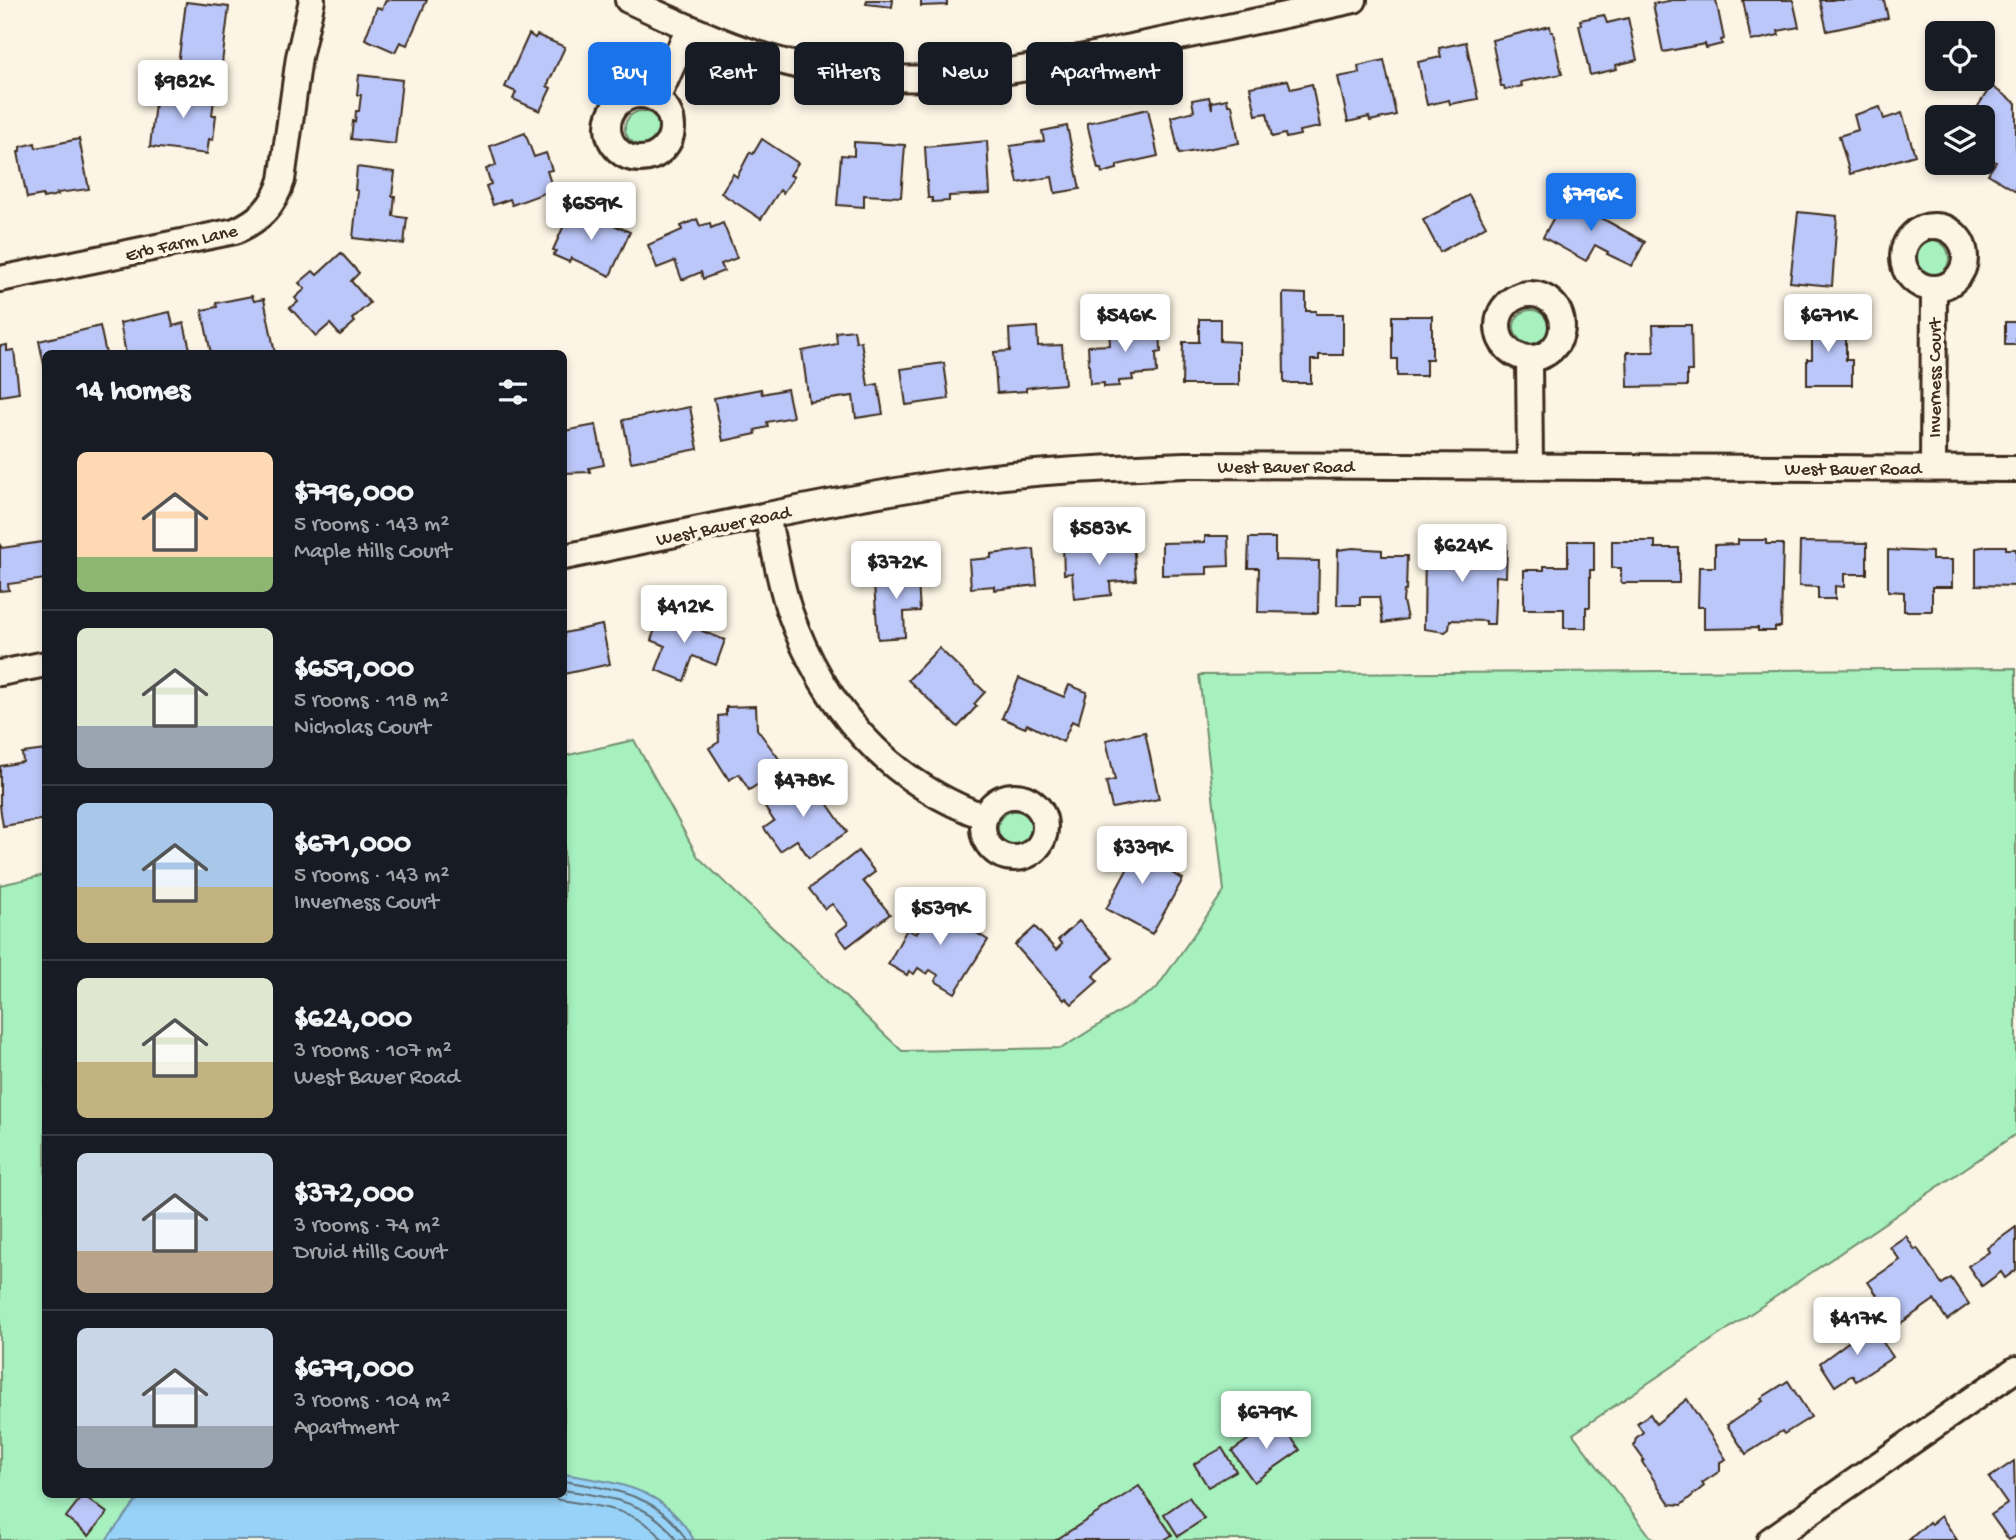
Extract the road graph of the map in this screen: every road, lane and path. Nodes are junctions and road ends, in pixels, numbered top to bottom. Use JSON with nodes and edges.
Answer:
{"nodes":[{"id":1,"x":312,"y":0,"type":"edge"},
{"id":2,"x":628,"y":0,"type":"edge"},
{"id":3,"x":1354,"y":0,"type":"edge"},
{"id":4,"x":689,"y":28,"type":"junction"},
{"id":5,"x":671,"y":68,"type":"edge"},
{"id":6,"x":0,"y":279,"type":"edge"},
{"id":7,"x":1934,"y":288,"type":"dead end"},
{"id":8,"x":1529,"y":359,"type":"dead end"},
{"id":9,"x":1530,"y":466,"type":"junction"},
{"id":10,"x":1933,"y":468,"type":"junction"},
{"id":11,"x":2016,"y":469,"type":"edge"},
{"id":12,"x":767,"y":515,"type":"junction"},
{"id":13,"x":567,"y":556,"type":"edge"},
{"id":14,"x":42,"y":665,"type":"edge"},
{"id":15,"x":0,"y":673,"type":"edge"},
{"id":16,"x":985,"y":817,"type":"dead end"},
{"id":17,"x":2016,"y":1369,"type":"edge"},
{"id":18,"x":1770,"y":1540,"type":"edge"}],
"edges":[{"from":1,"to":6,"type":"street","name":"Erb Farm Lane"},
{"from":2,"to":4,"type":"street"},
{"from":3,"to":4,"type":"street"},
{"from":4,"to":5,"type":"street"},
{"from":7,"to":10,"type":"street","name":"Inverness Court"},
{"from":8,"to":9,"type":"street"},
{"from":9,"to":10,"type":"street","name":"West Bauer Road"},
{"from":9,"to":12,"type":"street","name":"West Bauer Road"},
{"from":10,"to":11,"type":"street","name":"West Bauer Road"},
{"from":12,"to":13,"type":"street","name":"West Bauer Road"},
{"from":12,"to":16,"type":"street"},
{"from":14,"to":15,"type":"street"},
{"from":17,"to":18,"type":"street"}]}
